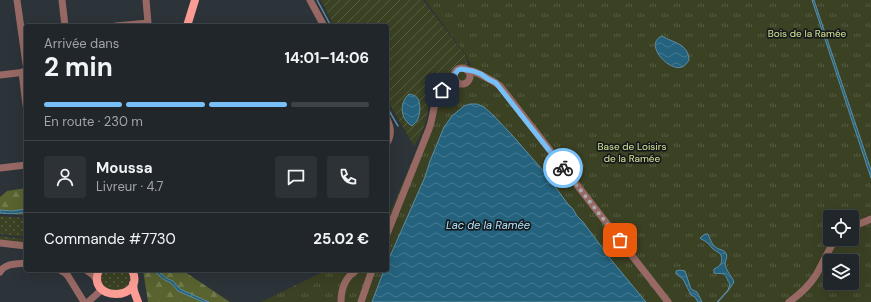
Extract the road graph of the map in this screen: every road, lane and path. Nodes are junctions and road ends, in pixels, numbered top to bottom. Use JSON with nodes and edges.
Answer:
{"nodes":[{"id":1,"x":17,"y":0,"type":"edge"},
{"id":2,"x":62,"y":0,"type":"edge"},
{"id":3,"x":146,"y":0,"type":"edge"},
{"id":4,"x":195,"y":0,"type":"edge"},
{"id":5,"x":310,"y":0,"type":"edge"},
{"id":6,"x":65,"y":24,"type":"edge"},
{"id":7,"x":132,"y":24,"type":"edge"},
{"id":8,"x":188,"y":24,"type":"edge"},
{"id":9,"x":323,"y":24,"type":"edge"},
{"id":10,"x":24,"y":50,"type":"edge"},
{"id":11,"x":466,"y":70,"type":"junction"},
{"id":12,"x":24,"y":72,"type":"edge"},
{"id":13,"x":0,"y":75,"type":"edge"},
{"id":14,"x":488,"y":79,"type":"junction"},
{"id":15,"x":456,"y":80,"type":"junction"},
{"id":16,"x":469,"y":80,"type":"junction"},
{"id":17,"x":389,"y":124,"type":"edge"},
{"id":18,"x":389,"y":140,"type":"edge"},
{"id":19,"x":417,"y":159,"type":"junction"},
{"id":20,"x":24,"y":164,"type":"edge"},
{"id":21,"x":0,"y":168,"type":"edge"},
{"id":22,"x":871,"y":219,"type":"edge"},
{"id":23,"x":871,"y":223,"type":"edge"},
{"id":24,"x":389,"y":224,"type":"edge"},
{"id":25,"x":859,"y":224,"type":"edge"},
{"id":26,"x":859,"y":228,"type":"edge"},
{"id":27,"x":389,"y":229,"type":"edge"},
{"id":28,"x":0,"y":243,"type":"edge"},
{"id":29,"x":24,"y":246,"type":"edge"},
{"id":30,"x":832,"y":246,"type":"edge"},
{"id":31,"x":837,"y":246,"type":"edge"},
{"id":32,"x":24,"y":263,"type":"edge"},
{"id":33,"x":0,"y":272,"type":"edge"},
{"id":34,"x":63,"y":272,"type":"edge"},
{"id":35,"x":89,"y":272,"type":"edge"},
{"id":36,"x":98,"y":272,"type":"edge"},
{"id":37,"x":132,"y":272,"type":"edge"},
{"id":38,"x":354,"y":272,"type":"edge"},
{"id":39,"x":371,"y":272,"type":"edge"},
{"id":40,"x":97,"y":280,"type":"junction"},
{"id":41,"x":133,"y":284,"type":"junction"},
{"id":42,"x":101,"y":290,"type":"junction"},
{"id":43,"x":118,"y":297,"type":"junction"},
{"id":44,"x":126,"y":300,"type":"dead end"},
{"id":45,"x":84,"y":302,"type":"edge"},
{"id":46,"x":88,"y":302,"type":"edge"},
{"id":47,"x":138,"y":302,"type":"edge"},
{"id":48,"x":341,"y":302,"type":"edge"},
{"id":49,"x":361,"y":302,"type":"edge"},
{"id":50,"x":668,"y":302,"type":"edge"},
{"id":51,"x":789,"y":302,"type":"edge"},
{"id":52,"x":796,"y":302,"type":"edge"}],
"edges":[{"from":1,"to":10,"type":"street"},
{"from":2,"to":6,"type":"street"},
{"from":3,"to":7,"type":"street"},
{"from":4,"to":8,"type":"main road"},
{"from":5,"to":9,"type":"street"},
{"from":11,"to":14,"type":"street"},
{"from":11,"to":15,"type":"street"},
{"from":11,"to":16,"type":"street"},
{"from":12,"to":13,"type":"street"},
{"from":14,"to":16,"type":"street"},
{"from":14,"to":50,"type":"street"},
{"from":15,"to":16,"type":"street"},
{"from":15,"to":19,"type":"street"},
{"from":17,"to":18,"type":"street"},
{"from":19,"to":24,"type":"street"},
{"from":19,"to":27,"type":"street"},
{"from":20,"to":21,"type":"street"},
{"from":22,"to":25,"type":"street"},
{"from":23,"to":26,"type":"street"},
{"from":28,"to":29,"type":"street"},
{"from":30,"to":51,"type":"street"},
{"from":31,"to":52,"type":"street"},
{"from":32,"to":33,"type":"street"},
{"from":34,"to":45,"type":"street"},
{"from":35,"to":40,"type":"street"},
{"from":36,"to":40,"type":"main road"},
{"from":37,"to":41,"type":"main road"},
{"from":38,"to":48,"type":"street"},
{"from":39,"to":49,"type":"street"},
{"from":40,"to":42,"type":"main road"},
{"from":41,"to":43,"type":"main road"},
{"from":41,"to":47,"type":"main road"},
{"from":42,"to":43,"type":"main road"},
{"from":42,"to":46,"type":"street"},
{"from":43,"to":44,"type":"main road"}]}
